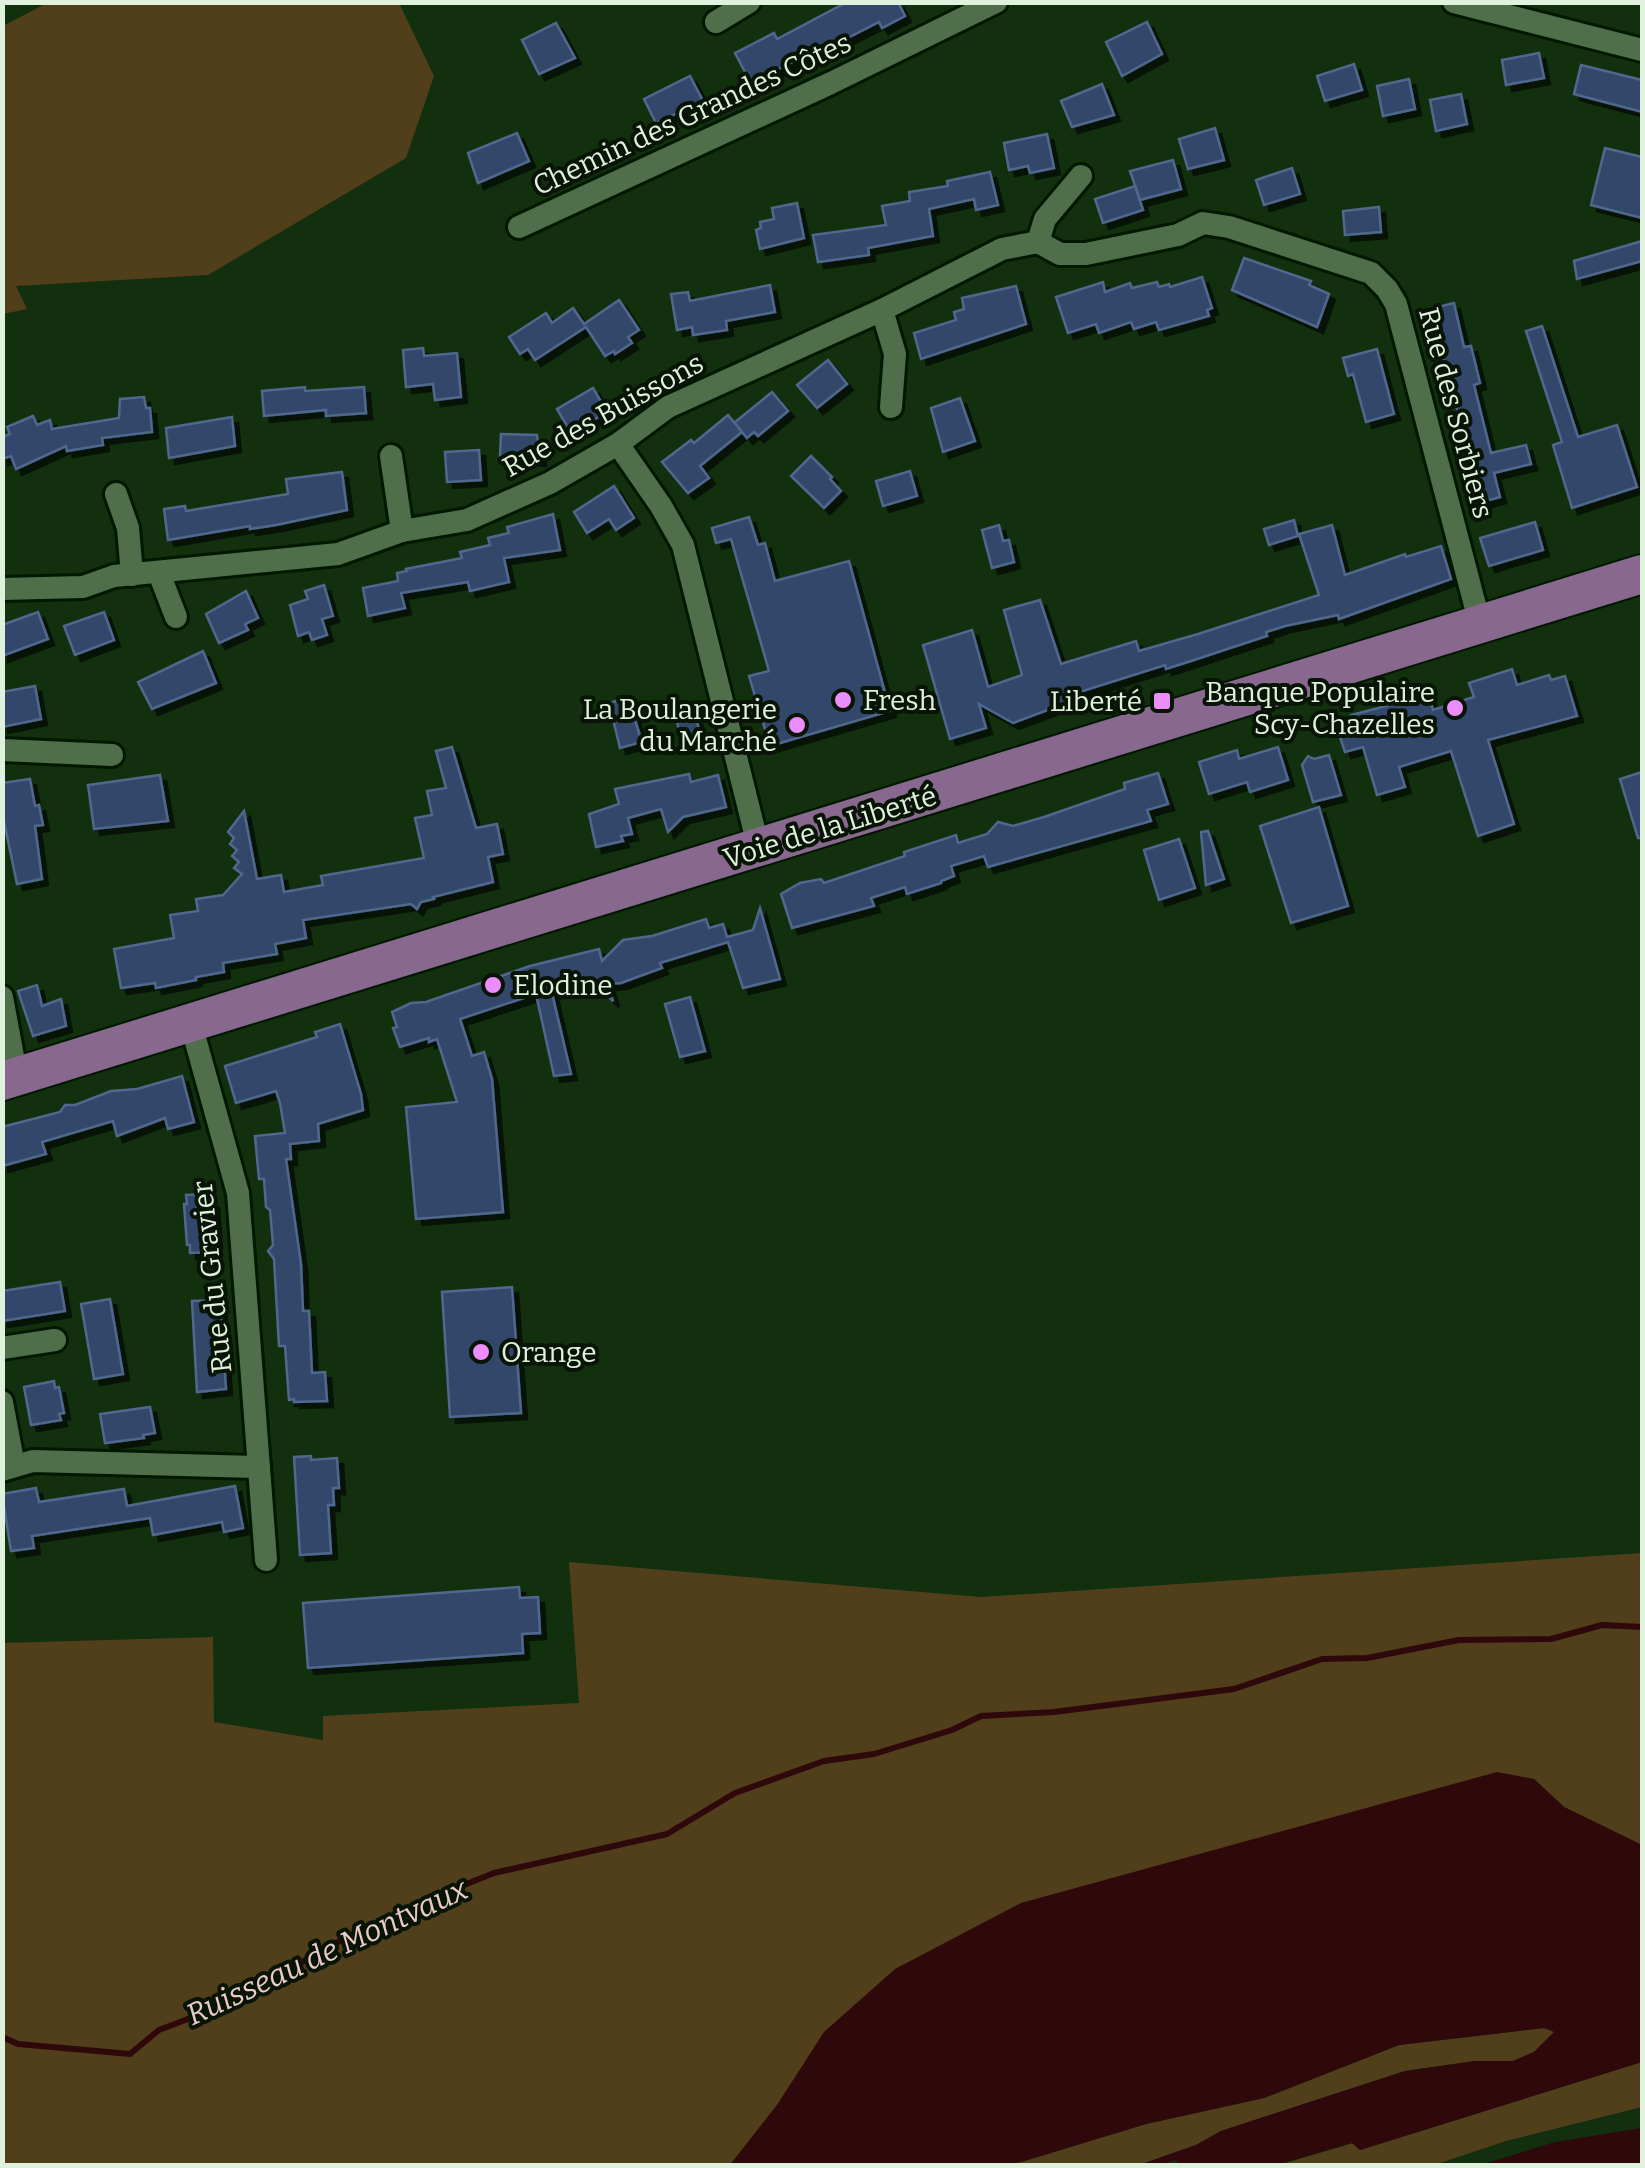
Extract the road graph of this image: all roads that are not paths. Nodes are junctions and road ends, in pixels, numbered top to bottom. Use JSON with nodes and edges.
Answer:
{"nodes":[{"id":1,"x":749,"y":2,"type":"edge"},
{"id":2,"x":996,"y":2,"type":"edge"},
{"id":3,"x":1454,"y":2,"type":"edge"},
{"id":4,"x":716,"y":22,"type":"dead end"},
{"id":5,"x":1642,"y":50,"type":"edge"},
{"id":6,"x":1082,"y":176,"type":"dead end"},
{"id":7,"x":520,"y":227,"type":"dead end"},
{"id":8,"x":1038,"y":242,"type":"junction"},
{"id":9,"x":882,"y":310,"type":"junction"},
{"id":10,"x":891,"y":407,"type":"dead end"},
{"id":11,"x":618,"y":444,"type":"junction"},
{"id":12,"x":390,"y":456,"type":"dead end"},
{"id":13,"x":116,"y":494,"type":"dead end"},
{"id":14,"x":402,"y":531,"type":"junction"},
{"id":15,"x":158,"y":573,"type":"junction"},
{"id":16,"x":132,"y":574,"type":"junction"},
{"id":17,"x":1642,"y":574,"type":"edge"},
{"id":18,"x":2,"y":589,"type":"edge"},
{"id":19,"x":176,"y":617,"type":"dead end"},
{"id":20,"x":1480,"y":624,"type":"junction"},
{"id":21,"x":2,"y":750,"type":"edge"},
{"id":22,"x":112,"y":755,"type":"dead end"},
{"id":23,"x":759,"y":849,"type":"junction"},
{"id":24,"x":2,"y":997,"type":"edge"},
{"id":25,"x":192,"y":1024,"type":"junction"},
{"id":26,"x":10,"y":1080,"type":"edge"},
{"id":27,"x":54,"y":1340,"type":"dead end"},
{"id":28,"x":2,"y":1348,"type":"edge"},
{"id":29,"x":2,"y":1402,"type":"edge"},
{"id":30,"x":259,"y":1467,"type":"junction"},
{"id":31,"x":8,"y":1468,"type":"edge"},
{"id":32,"x":266,"y":1560,"type":"dead end"}],
"edges":[{"from":1,"to":4,"type":"street"},
{"from":2,"to":7,"type":"street","name":"Chemin des Grandes Côtes"},
{"from":3,"to":5,"type":"street"},
{"from":6,"to":8,"type":"street"},
{"from":8,"to":9,"type":"street","name":"Rue des Buissons"},
{"from":8,"to":20,"type":"street","name":"Rue des Sorbiers"},
{"from":9,"to":10,"type":"street"},
{"from":9,"to":11,"type":"street","name":"Rue des Buissons"},
{"from":11,"to":14,"type":"street","name":"Rue des Buissons"},
{"from":11,"to":23,"type":"street"},
{"from":12,"to":14,"type":"street"},
{"from":13,"to":16,"type":"street"},
{"from":14,"to":15,"type":"street","name":"Rue des Buissons"},
{"from":15,"to":16,"type":"street","name":"Rue des Buissons"},
{"from":15,"to":19,"type":"street"},
{"from":16,"to":18,"type":"street","name":"Rue des Buissons"},
{"from":17,"to":20,"type":"main road","name":"Voie de la Liberté"},
{"from":20,"to":23,"type":"main road","name":"Voie de la Liberté"},
{"from":21,"to":22,"type":"street"},
{"from":23,"to":25,"type":"main road","name":"Voie de la Liberté"},
{"from":24,"to":26,"type":"street"},
{"from":25,"to":26,"type":"main road","name":"Voie de la Liberté"},
{"from":25,"to":30,"type":"street","name":"Rue du Gravier"},
{"from":27,"to":28,"type":"street"},
{"from":29,"to":31,"type":"street"},
{"from":30,"to":31,"type":"street"},
{"from":30,"to":32,"type":"street","name":"Rue du Gravier"}]}
